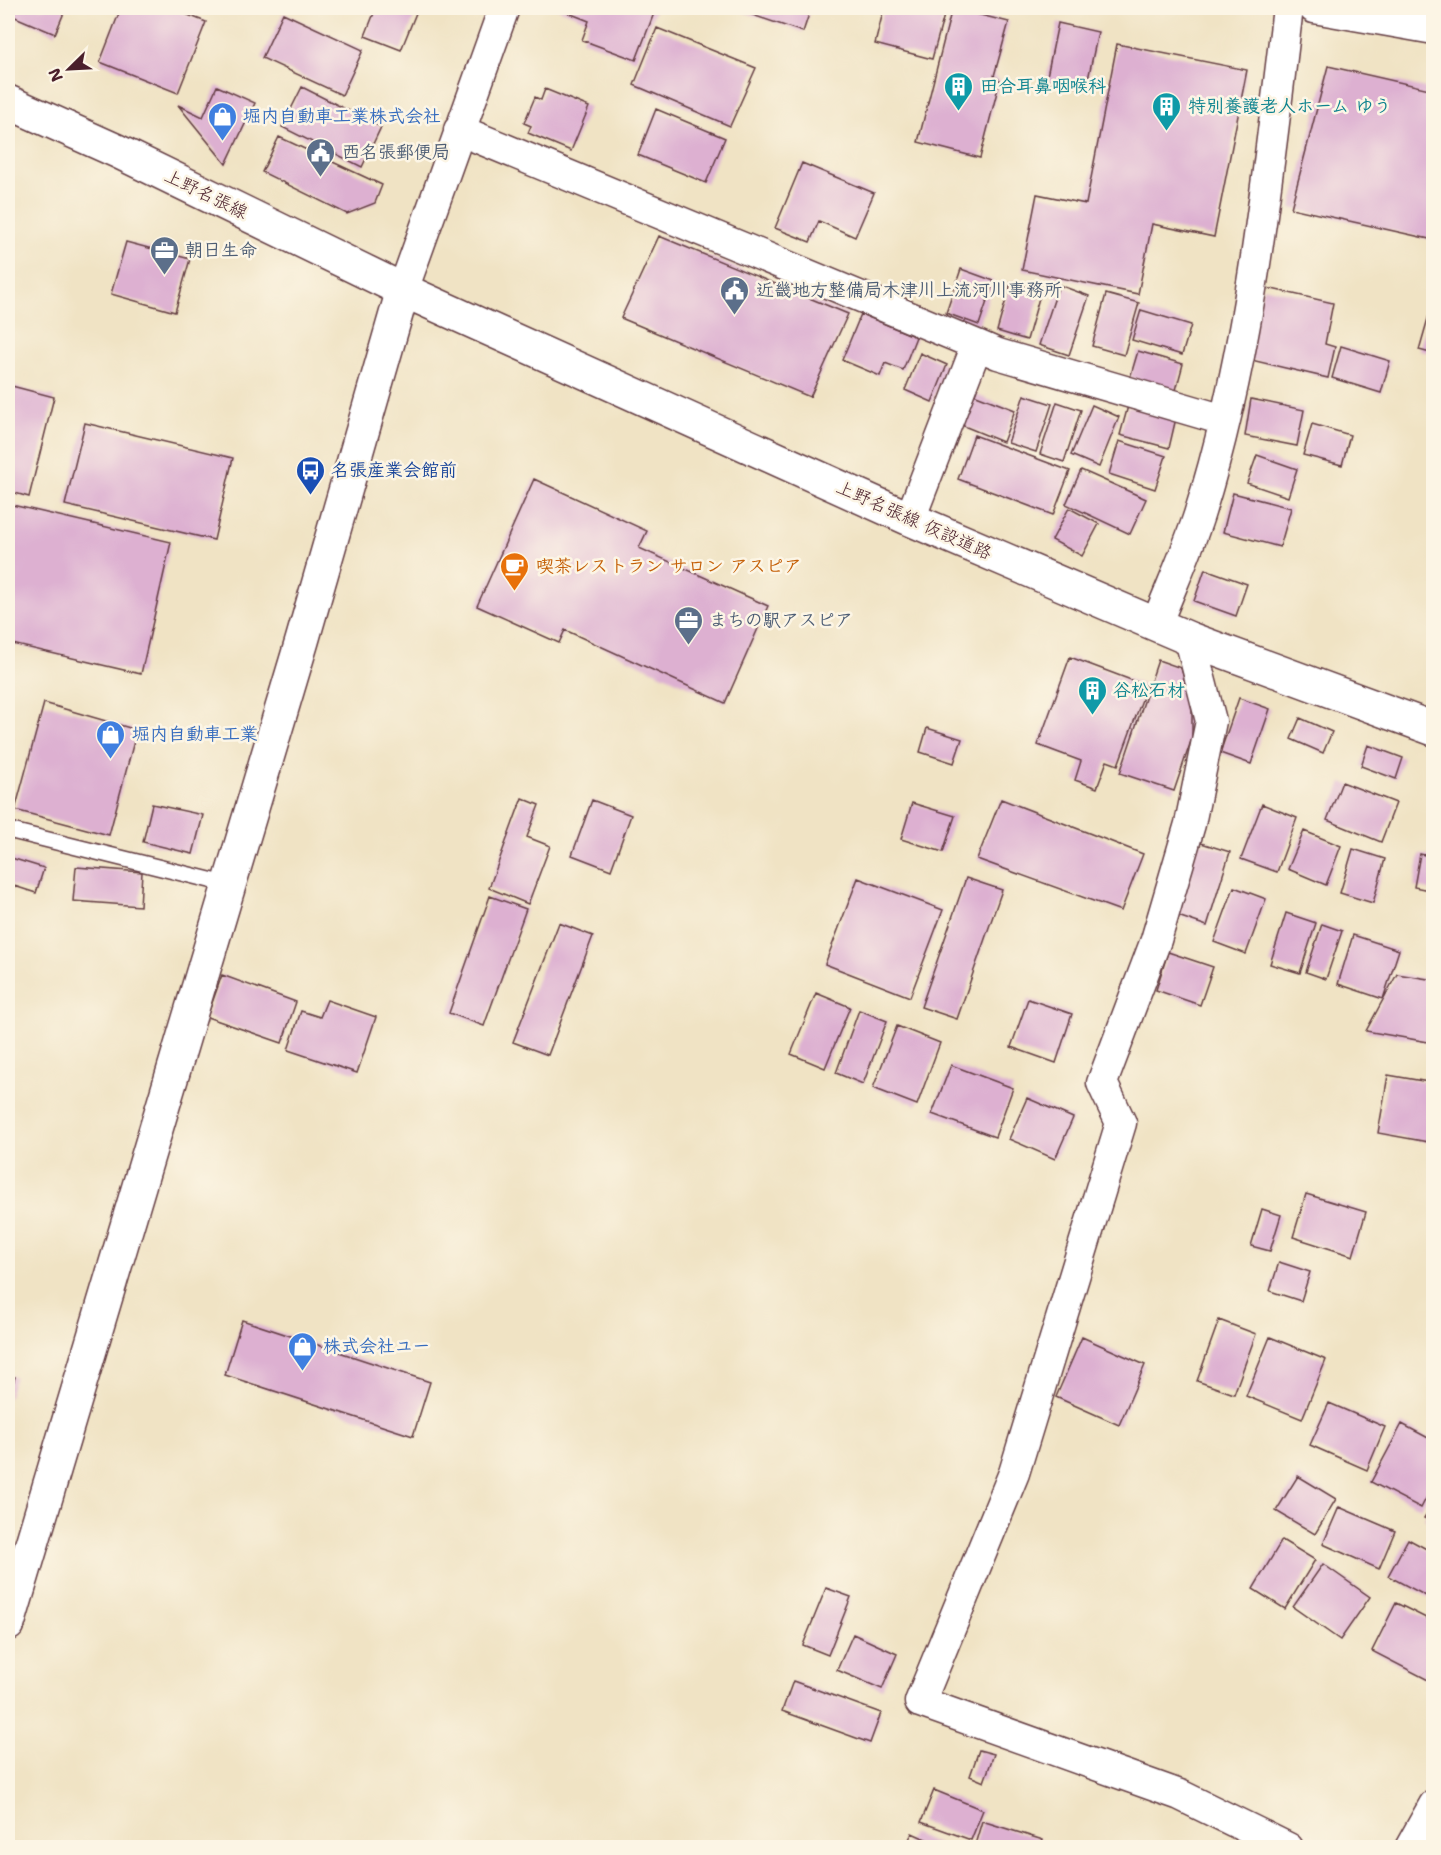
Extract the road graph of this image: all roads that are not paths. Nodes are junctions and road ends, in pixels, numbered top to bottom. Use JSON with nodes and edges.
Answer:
{"nodes":[{"id":1,"x":504,"y":8,"type":"edge"},
{"id":2,"x":1288,"y":8,"type":"edge"},
{"id":3,"x":1314,"y":8,"type":"edge"},
{"id":4,"x":1395,"y":14,"type":"edge"},
{"id":5,"x":1434,"y":29,"type":"edge"},
{"id":6,"x":8,"y":102,"type":"edge"},
{"id":7,"x":459,"y":130,"type":"junction"},
{"id":8,"x":403,"y":290,"type":"junction"},
{"id":9,"x":977,"y":345,"type":"junction"},
{"id":10,"x":1224,"y":420,"type":"junction"},
{"id":11,"x":910,"y":519,"type":"junction"},
{"id":12,"x":1156,"y":625,"type":"junction"},
{"id":13,"x":1190,"y":639,"type":"junction"},
{"id":14,"x":1434,"y":729,"type":"edge"},
{"id":15,"x":8,"y":830,"type":"edge"},
{"id":16,"x":230,"y":885,"type":"junction"},
{"id":17,"x":8,"y":1624,"type":"edge"},
{"id":18,"x":1434,"y":1805,"type":"edge"},
{"id":19,"x":1288,"y":1848,"type":"edge"},
{"id":20,"x":1410,"y":1848,"type":"edge"}],
"edges":[{"from":1,"to":7,"type":"street"},
{"from":2,"to":10,"type":"street"},
{"from":3,"to":4,"type":"street"},
{"from":4,"to":5,"type":"street"},
{"from":6,"to":8,"type":"main road","name":"上野名張線"},
{"from":7,"to":8,"type":"street"},
{"from":7,"to":9,"type":"street"},
{"from":8,"to":11,"type":"main road","name":"上野名張線 仮設道路"},
{"from":8,"to":16,"type":"main road"},
{"from":9,"to":10,"type":"street"},
{"from":9,"to":11,"type":"street"},
{"from":10,"to":12,"type":"street"},
{"from":11,"to":12,"type":"main road","name":"上野名張線 仮設道路"},
{"from":12,"to":13,"type":"main road","name":"上野名張線 仮設道路"},
{"from":13,"to":14,"type":"main road","name":"上野名張線 仮設道路"},
{"from":13,"to":19,"type":"street"},
{"from":15,"to":16,"type":"lane"},
{"from":16,"to":17,"type":"main road"},
{"from":18,"to":20,"type":"street"}]}
